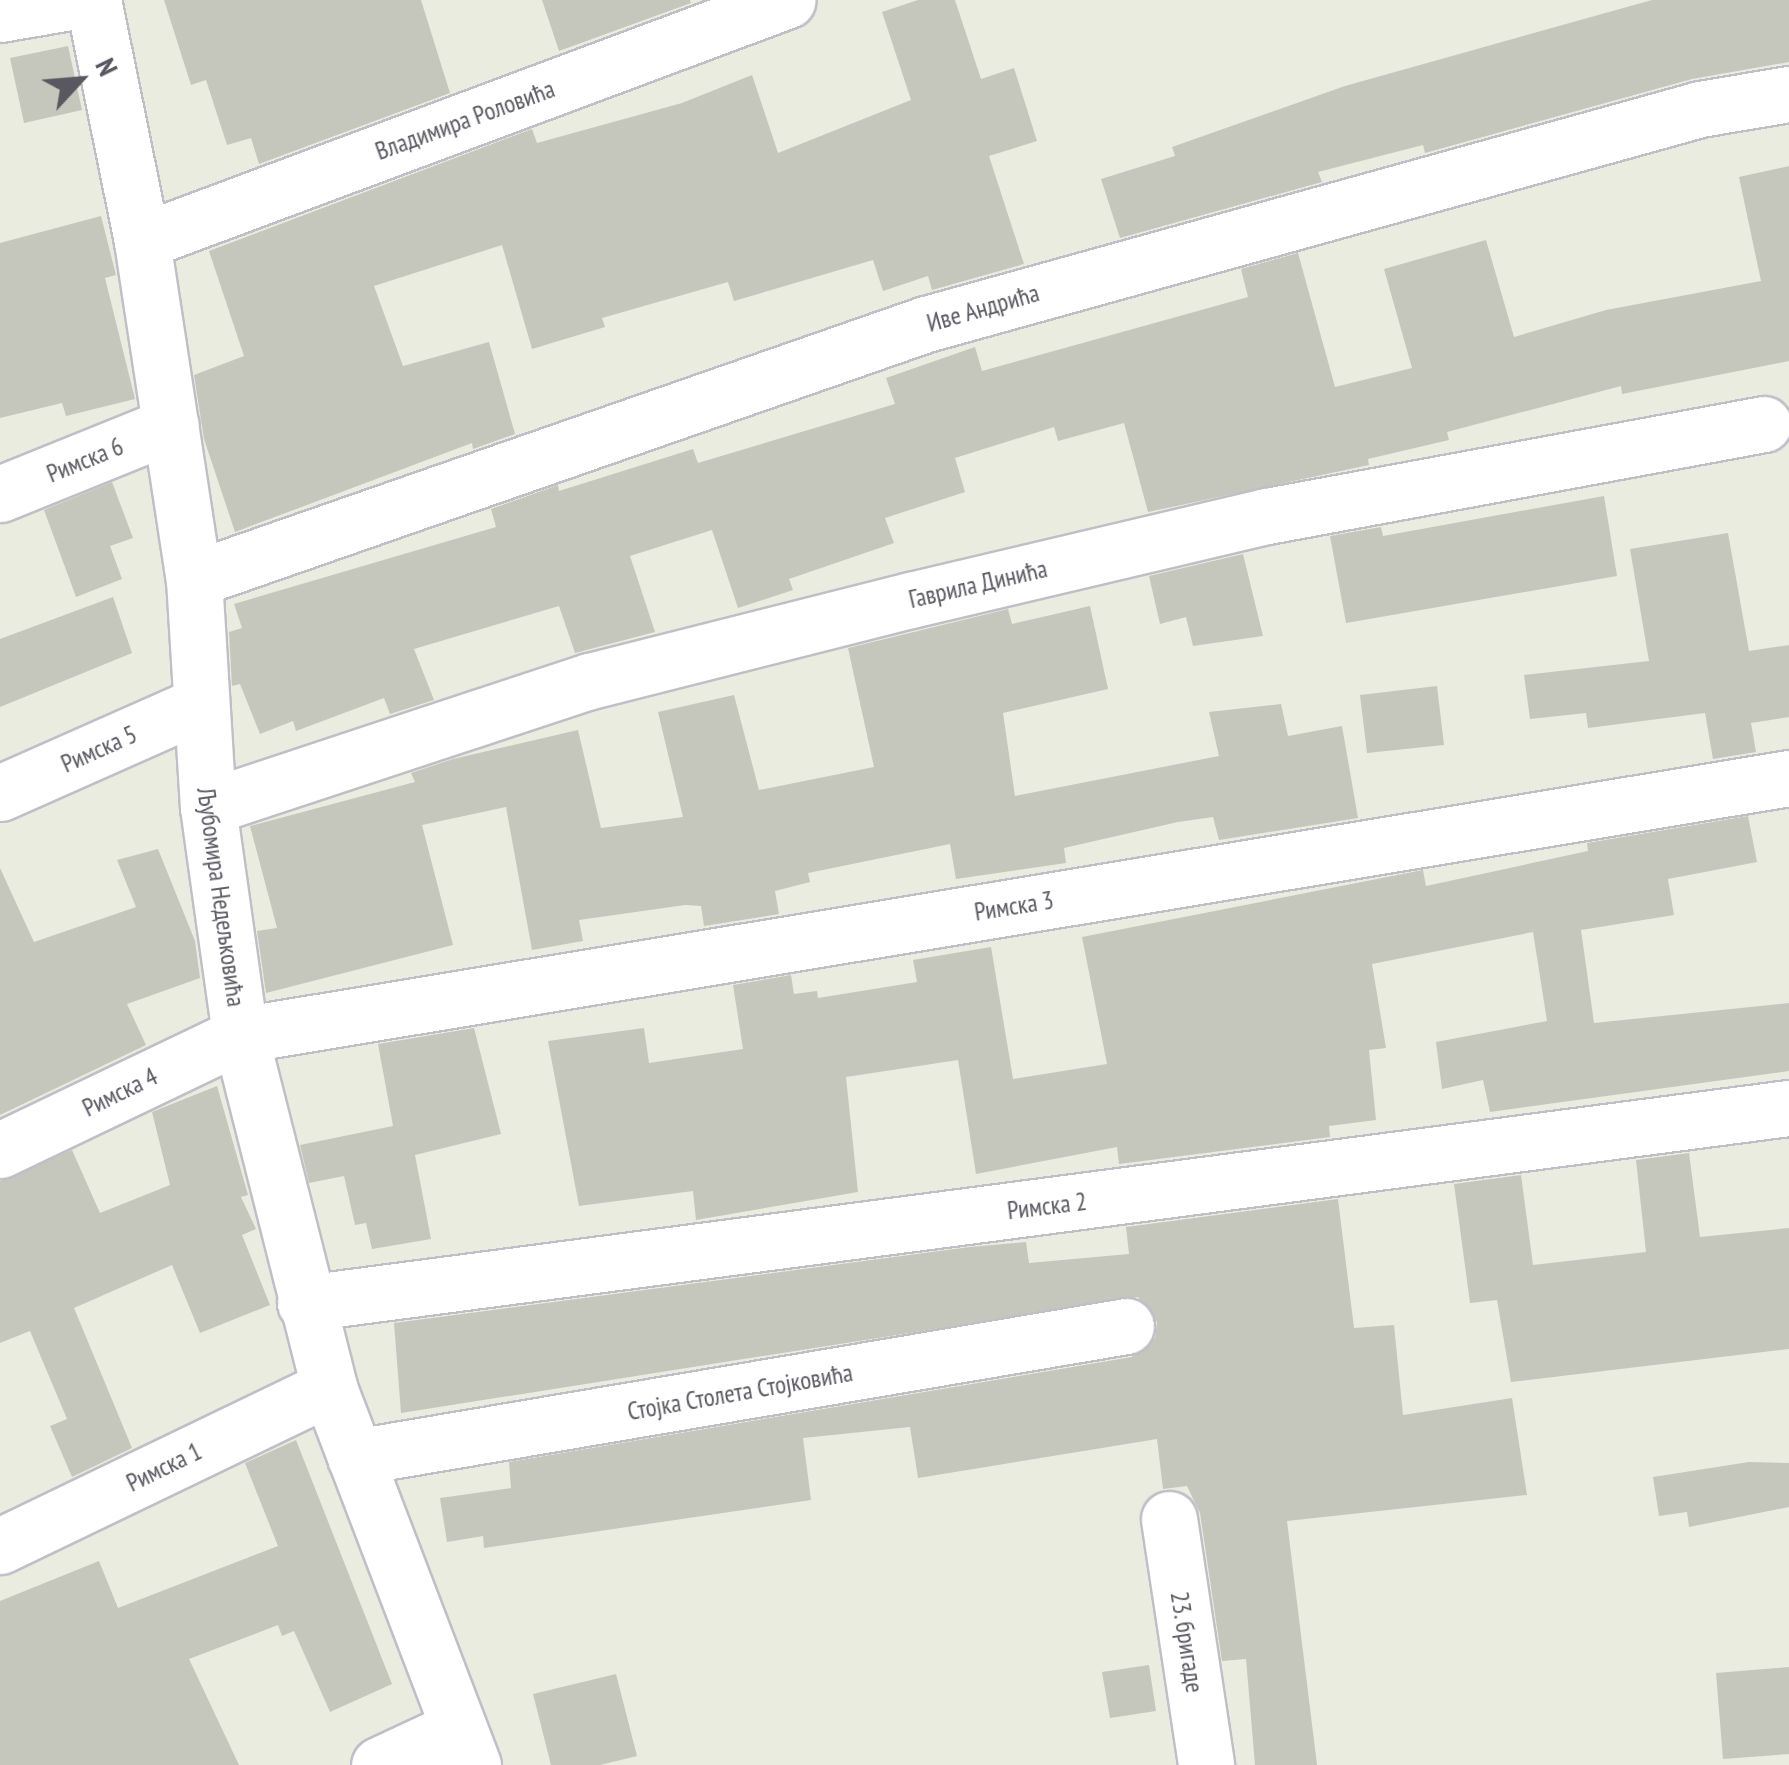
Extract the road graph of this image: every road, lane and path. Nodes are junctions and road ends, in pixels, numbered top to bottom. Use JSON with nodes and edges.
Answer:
{"nodes":[{"id":1,"x":82,"y":0,"type":"edge"},
{"id":2,"x":93,"y":0,"type":"edge"},
{"id":3,"x":788,"y":0,"type":"edge"},
{"id":4,"x":0,"y":14,"type":"edge"},
{"id":5,"x":1789,"y":94,"type":"edge"},
{"id":6,"x":142,"y":241,"type":"junction"},
{"id":7,"x":1764,"y":424,"type":"dead end"},
{"id":8,"x":171,"y":426,"type":"junction"},
{"id":9,"x":0,"y":494,"type":"edge"},
{"id":10,"x":194,"y":579,"type":"junction"},
{"id":11,"x":198,"y":704,"type":"junction"},
{"id":12,"x":1789,"y":778,"type":"edge"},
{"id":13,"x":0,"y":793,"type":"edge"},
{"id":14,"x":208,"y":807,"type":"junction"},
{"id":15,"x":240,"y":1035,"type":"junction"},
{"id":16,"x":1789,"y":1108,"type":"edge"},
{"id":17,"x":0,"y":1150,"type":"edge"},
{"id":18,"x":304,"y":1303,"type":"junction"},
{"id":19,"x":1126,"y":1326,"type":"dead end"},
{"id":20,"x":329,"y":1388,"type":"junction"},
{"id":21,"x":355,"y":1457,"type":"junction"},
{"id":22,"x":1169,"y":1519,"type":"dead end"},
{"id":23,"x":0,"y":1546,"type":"edge"},
{"id":24,"x":466,"y":1746,"type":"edge"},
{"id":25,"x":380,"y":1765,"type":"edge"},
{"id":26,"x":1206,"y":1765,"type":"edge"}],
"edges":[{"from":1,"to":4,"type":"street"},
{"from":2,"to":6,"type":"street","name":"Љубомира Недељковића"},
{"from":3,"to":6,"type":"street","name":"Владимира Роловића"},
{"from":5,"to":10,"type":"street","name":"Иве Андрића"},
{"from":6,"to":8,"type":"street","name":"Љубомира Недељковића"},
{"from":7,"to":14,"type":"street","name":"Гаврила Динића"},
{"from":8,"to":9,"type":"street","name":"Римска 6"},
{"from":8,"to":10,"type":"street","name":"Љубомира Недељковића"},
{"from":10,"to":11,"type":"street","name":"Љубомира Недељковића"},
{"from":11,"to":13,"type":"street","name":"Римска 5"},
{"from":11,"to":14,"type":"street","name":"Љубомира Недељковића"},
{"from":12,"to":15,"type":"street","name":"Римска 3"},
{"from":14,"to":15,"type":"street","name":"Љубомира Недељковића"},
{"from":15,"to":17,"type":"street","name":"Римска 4"},
{"from":15,"to":18,"type":"street","name":"Љубомира Недељковића"},
{"from":16,"to":18,"type":"street","name":"Римска 2"},
{"from":18,"to":20,"type":"street","name":"Љубомира Недељковића"},
{"from":19,"to":21,"type":"street","name":"Стојка Столета Стојковића"},
{"from":20,"to":21,"type":"street","name":"Љубомира Недељковића"},
{"from":20,"to":23,"type":"street","name":"Римска 1"},
{"from":21,"to":24,"type":"street","name":"Љубомира Недељковића"},
{"from":22,"to":26,"type":"street","name":"23. бригаде"},
{"from":24,"to":25,"type":"street"}]}
